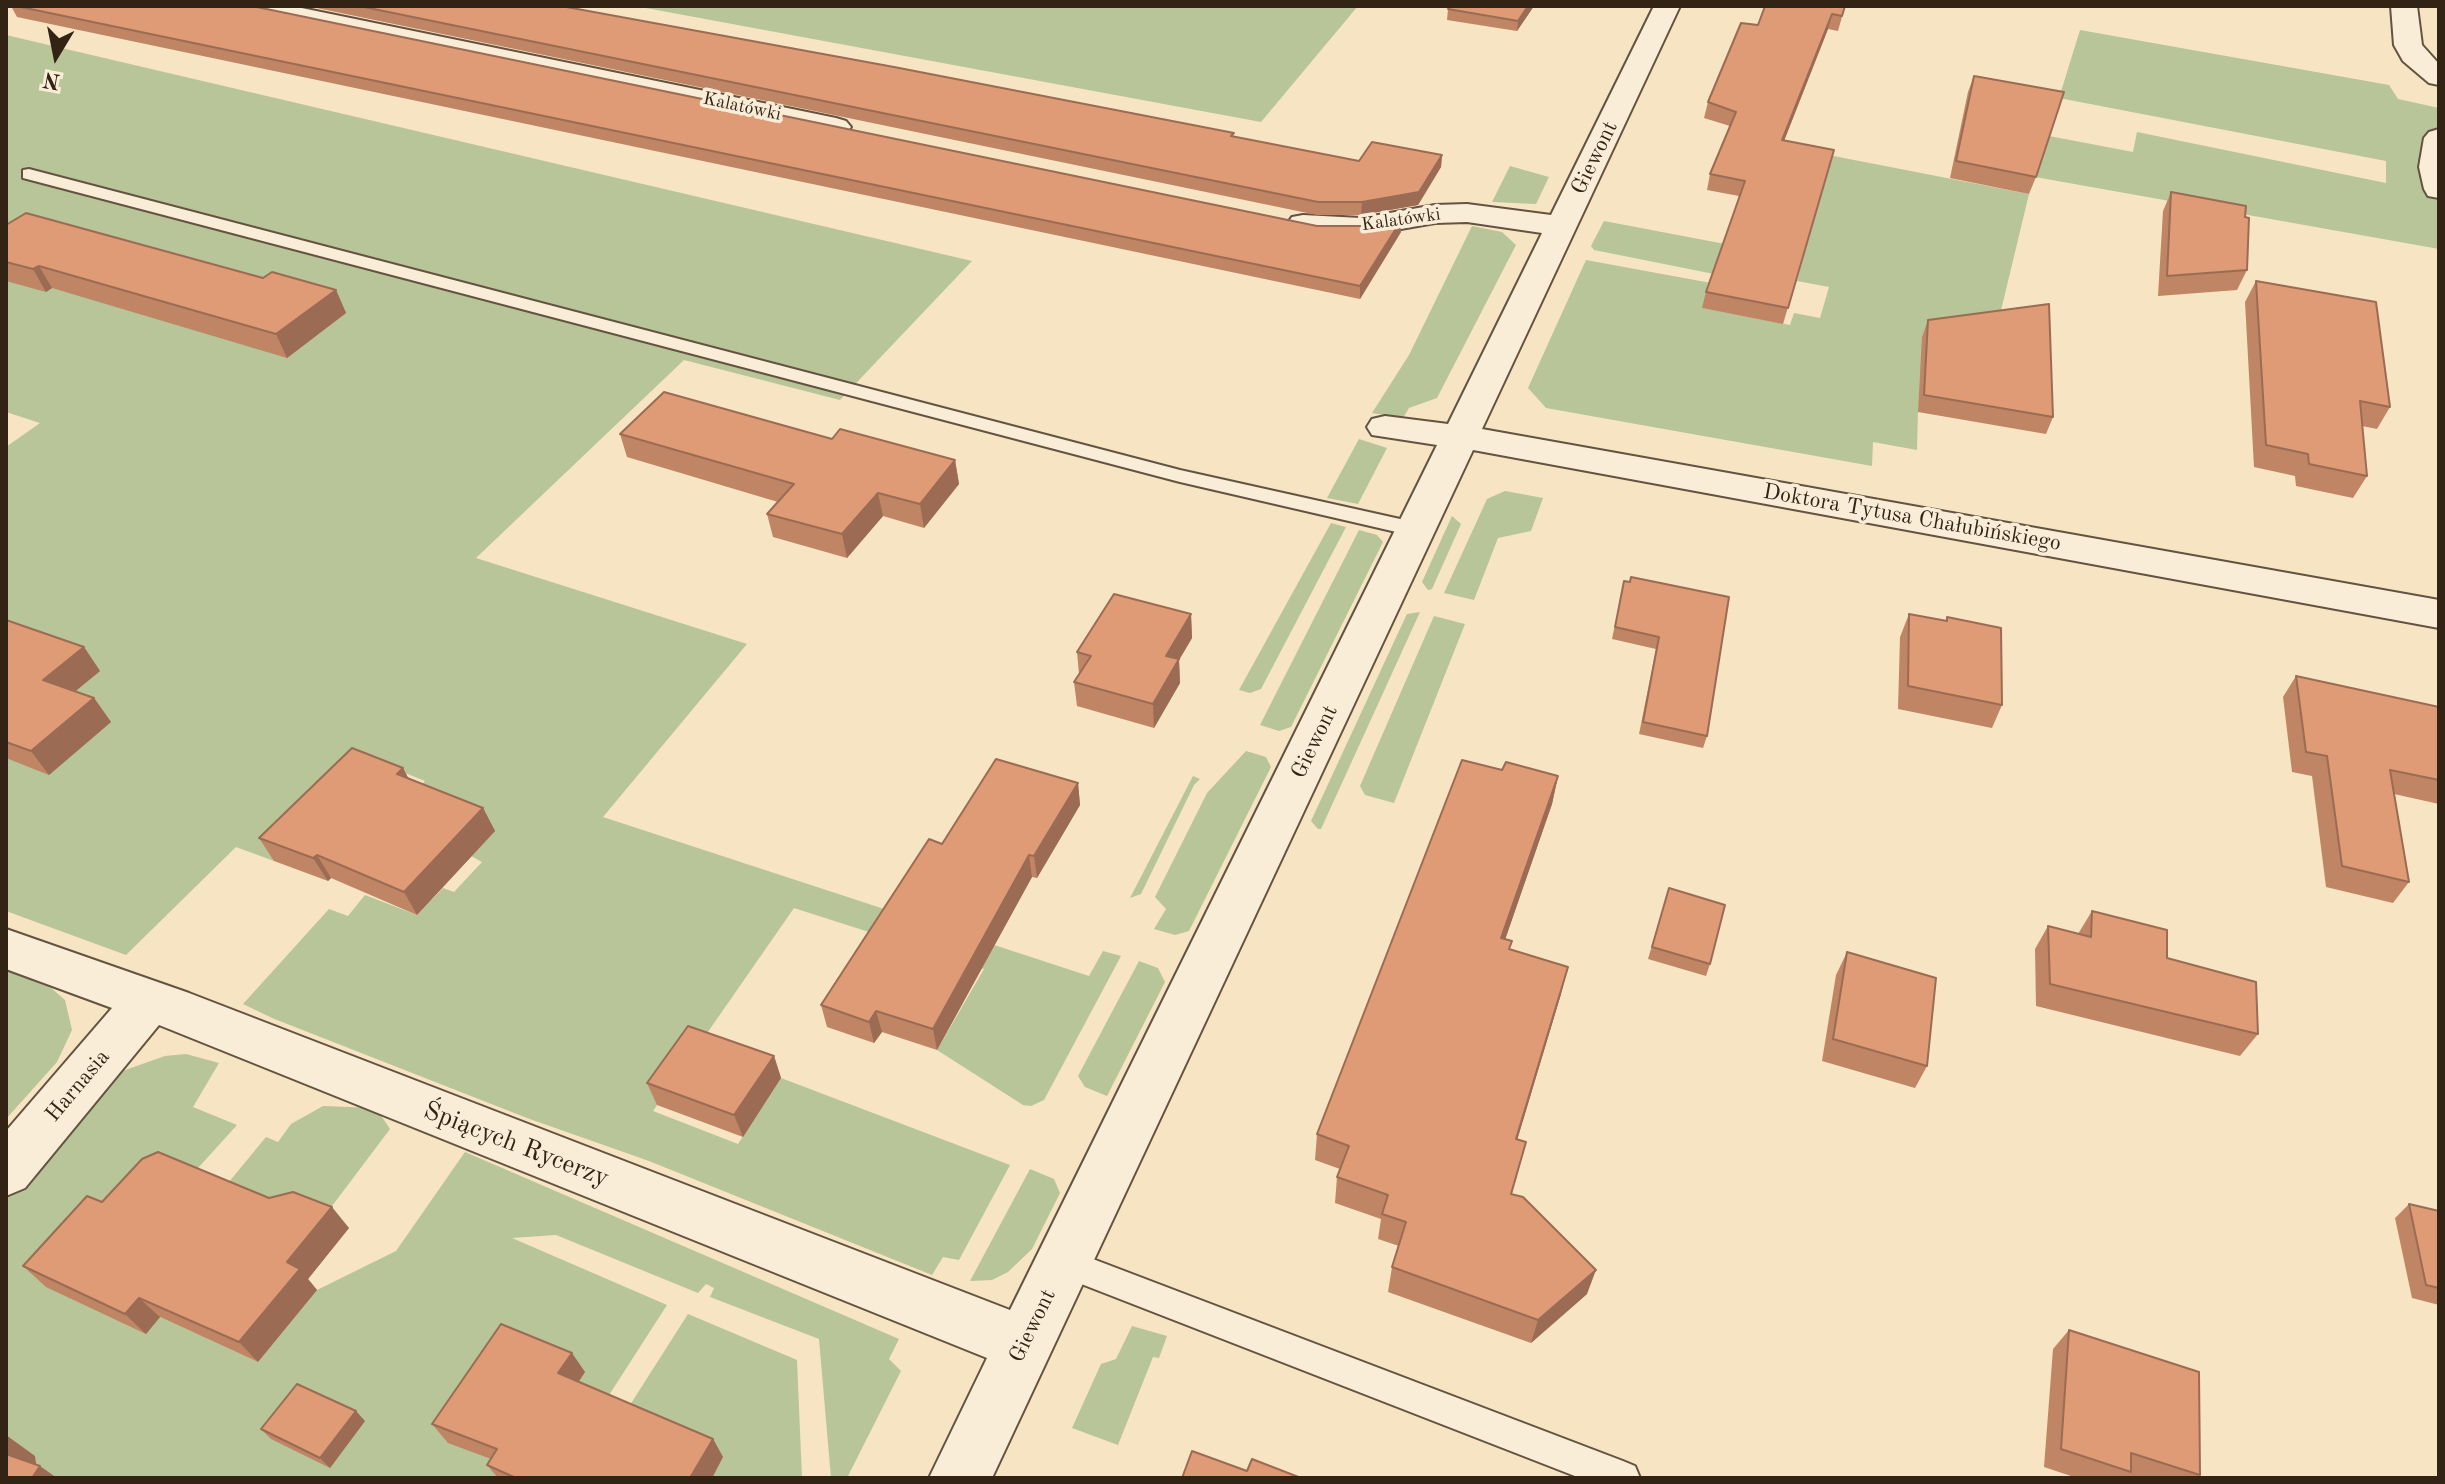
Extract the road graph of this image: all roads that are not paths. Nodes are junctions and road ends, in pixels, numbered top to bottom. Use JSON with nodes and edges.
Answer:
{"nodes":[{"id":1,"x":254,"y":6,"type":"edge"},
{"id":2,"x":1667,"y":6,"type":"edge"},
{"id":3,"x":2404,"y":6,"type":"edge"},
{"id":4,"x":2439,"y":77,"type":"edge"},
{"id":5,"x":2439,"y":101,"type":"edge"},
{"id":6,"x":864,"y":133,"type":"edge"},
{"id":7,"x":2439,"y":138,"type":"edge"},
{"id":8,"x":29,"y":174,"type":"dead end"},
{"id":9,"x":2439,"y":189,"type":"edge"},
{"id":10,"x":1270,"y":217,"type":"edge"},
{"id":11,"x":1562,"y":226,"type":"junction"},
{"id":12,"x":1385,"y":427,"type":"dead end"},
{"id":13,"x":1462,"y":437,"type":"junction"},
{"id":14,"x":1418,"y":530,"type":"junction"},
{"id":15,"x":2439,"y":614,"type":"edge"},
{"id":16,"x":6,"y":949,"type":"edge"},
{"id":17,"x":149,"y":1001,"type":"junction"},
{"id":18,"x":6,"y":1171,"type":"edge"},
{"id":19,"x":1064,"y":1263,"type":"junction"},
{"id":20,"x":1024,"y":1344,"type":"junction"},
{"id":21,"x":960,"y":1478,"type":"edge"},
{"id":22,"x":1623,"y":1478,"type":"edge"}],
"edges":[{"from":1,"to":6,"type":"street","name":"Kalatówki"},
{"from":2,"to":11,"type":"street","name":"Giewont"},
{"from":3,"to":4,"type":"street"},
{"from":4,"to":5,"type":"street"},
{"from":7,"to":9,"type":"street"},
{"from":8,"to":14,"type":"lane"},
{"from":10,"to":11,"type":"street","name":"Kalatówki"},
{"from":11,"to":13,"type":"street","name":"Giewont"},
{"from":12,"to":13,"type":"street","name":"Doktora Tytusa Chałubińskiego"},
{"from":13,"to":14,"type":"street","name":"Giewont"},
{"from":13,"to":15,"type":"street","name":"Doktora Tytusa Chałubińskiego"},
{"from":14,"to":19,"type":"street","name":"Giewont"},
{"from":16,"to":17,"type":"street","name":"Śpiących Rycerzy"},
{"from":17,"to":18,"type":"street","name":"Harnasia"},
{"from":17,"to":20,"type":"street","name":"Śpiących Rycerzy"},
{"from":19,"to":20,"type":"street","name":"Giewont"},
{"from":19,"to":22,"type":"lane"},
{"from":20,"to":21,"type":"street","name":"Giewont"}]}
